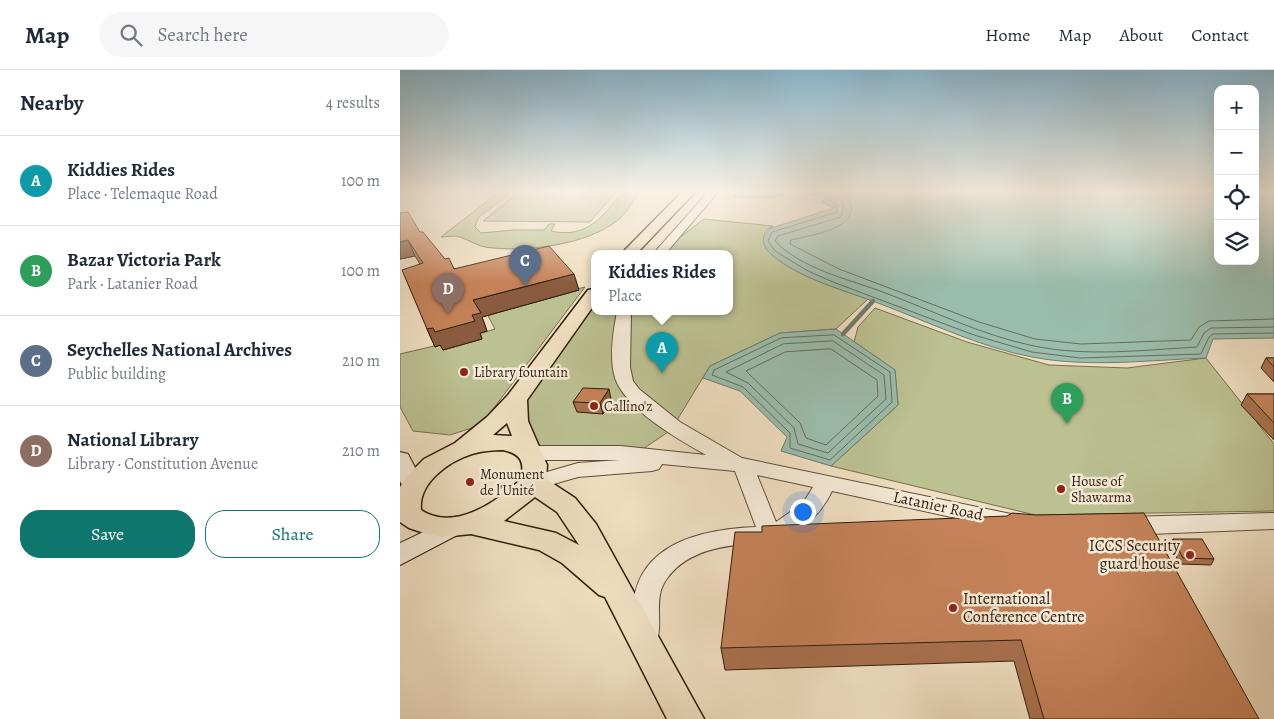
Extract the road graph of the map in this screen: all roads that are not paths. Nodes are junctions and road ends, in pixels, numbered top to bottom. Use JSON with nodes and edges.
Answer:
{"nodes":[{"id":1,"x":659,"y":222,"type":"edge"},
{"id":2,"x":686,"y":222,"type":"edge"},
{"id":3,"x":632,"y":250,"type":"edge"},
{"id":4,"x":662,"y":250,"type":"edge"},
{"id":5,"x":591,"y":298,"type":"edge"},
{"id":6,"x":624,"y":315,"type":"edge"},
{"id":7,"x":516,"y":400,"type":"junction"},
{"id":8,"x":462,"y":449,"type":"junction"},
{"id":9,"x":530,"y":453,"type":"junction"},
{"id":10,"x":400,"y":459,"type":"edge"},
{"id":11,"x":695,"y":461,"type":"junction"},
{"id":12,"x":744,"y":465,"type":"junction"},
{"id":13,"x":825,"y":482,"type":"junction"},
{"id":14,"x":533,"y":483,"type":"junction"},
{"id":15,"x":406,"y":491,"type":"edge"},
{"id":16,"x":1274,"y":521,"type":"edge"},
{"id":17,"x":462,"y":525,"type":"junction"},
{"id":18,"x":1110,"y":526,"type":"edge"},
{"id":19,"x":944,"y":529,"type":"edge"},
{"id":20,"x":819,"y":534,"type":"edge"},
{"id":21,"x":770,"y":535,"type":"junction"},
{"id":22,"x":400,"y":555,"type":"edge"},
{"id":23,"x":618,"y":593,"type":"junction"},
{"id":24,"x":646,"y":641,"type":"junction"},
{"id":25,"x":686,"y":719,"type":"edge"}],
"edges":[{"from":1,"to":3,"type":"main road"},
{"from":2,"to":4,"type":"street"},
{"from":5,"to":7,"type":"main road"},
{"from":6,"to":12,"type":"street"},
{"from":7,"to":8,"type":"main road"},
{"from":7,"to":9,"type":"main road"},
{"from":8,"to":9,"type":"main road"},
{"from":8,"to":15,"type":"main road"},
{"from":9,"to":11,"type":"street","name":"Latanier Road"},
{"from":9,"to":14,"type":"main road"},
{"from":10,"to":15,"type":"main road"},
{"from":11,"to":12,"type":"street","name":"Latanier Road"},
{"from":11,"to":14,"type":"street","name":"Latanier Road"},
{"from":12,"to":13,"type":"street","name":"Latanier Road"},
{"from":12,"to":21,"type":"street"},
{"from":13,"to":19,"type":"street","name":"Latanier Road"},
{"from":13,"to":21,"type":"street"},
{"from":14,"to":17,"type":"main road"},
{"from":14,"to":23,"type":"main road"},
{"from":15,"to":17,"type":"main road"},
{"from":16,"to":18,"type":"street"},
{"from":17,"to":22,"type":"main road"},
{"from":17,"to":23,"type":"main road"},
{"from":20,"to":21,"type":"street"},
{"from":21,"to":24,"type":"street"},
{"from":23,"to":24,"type":"main road"},
{"from":24,"to":25,"type":"main road"}]}
